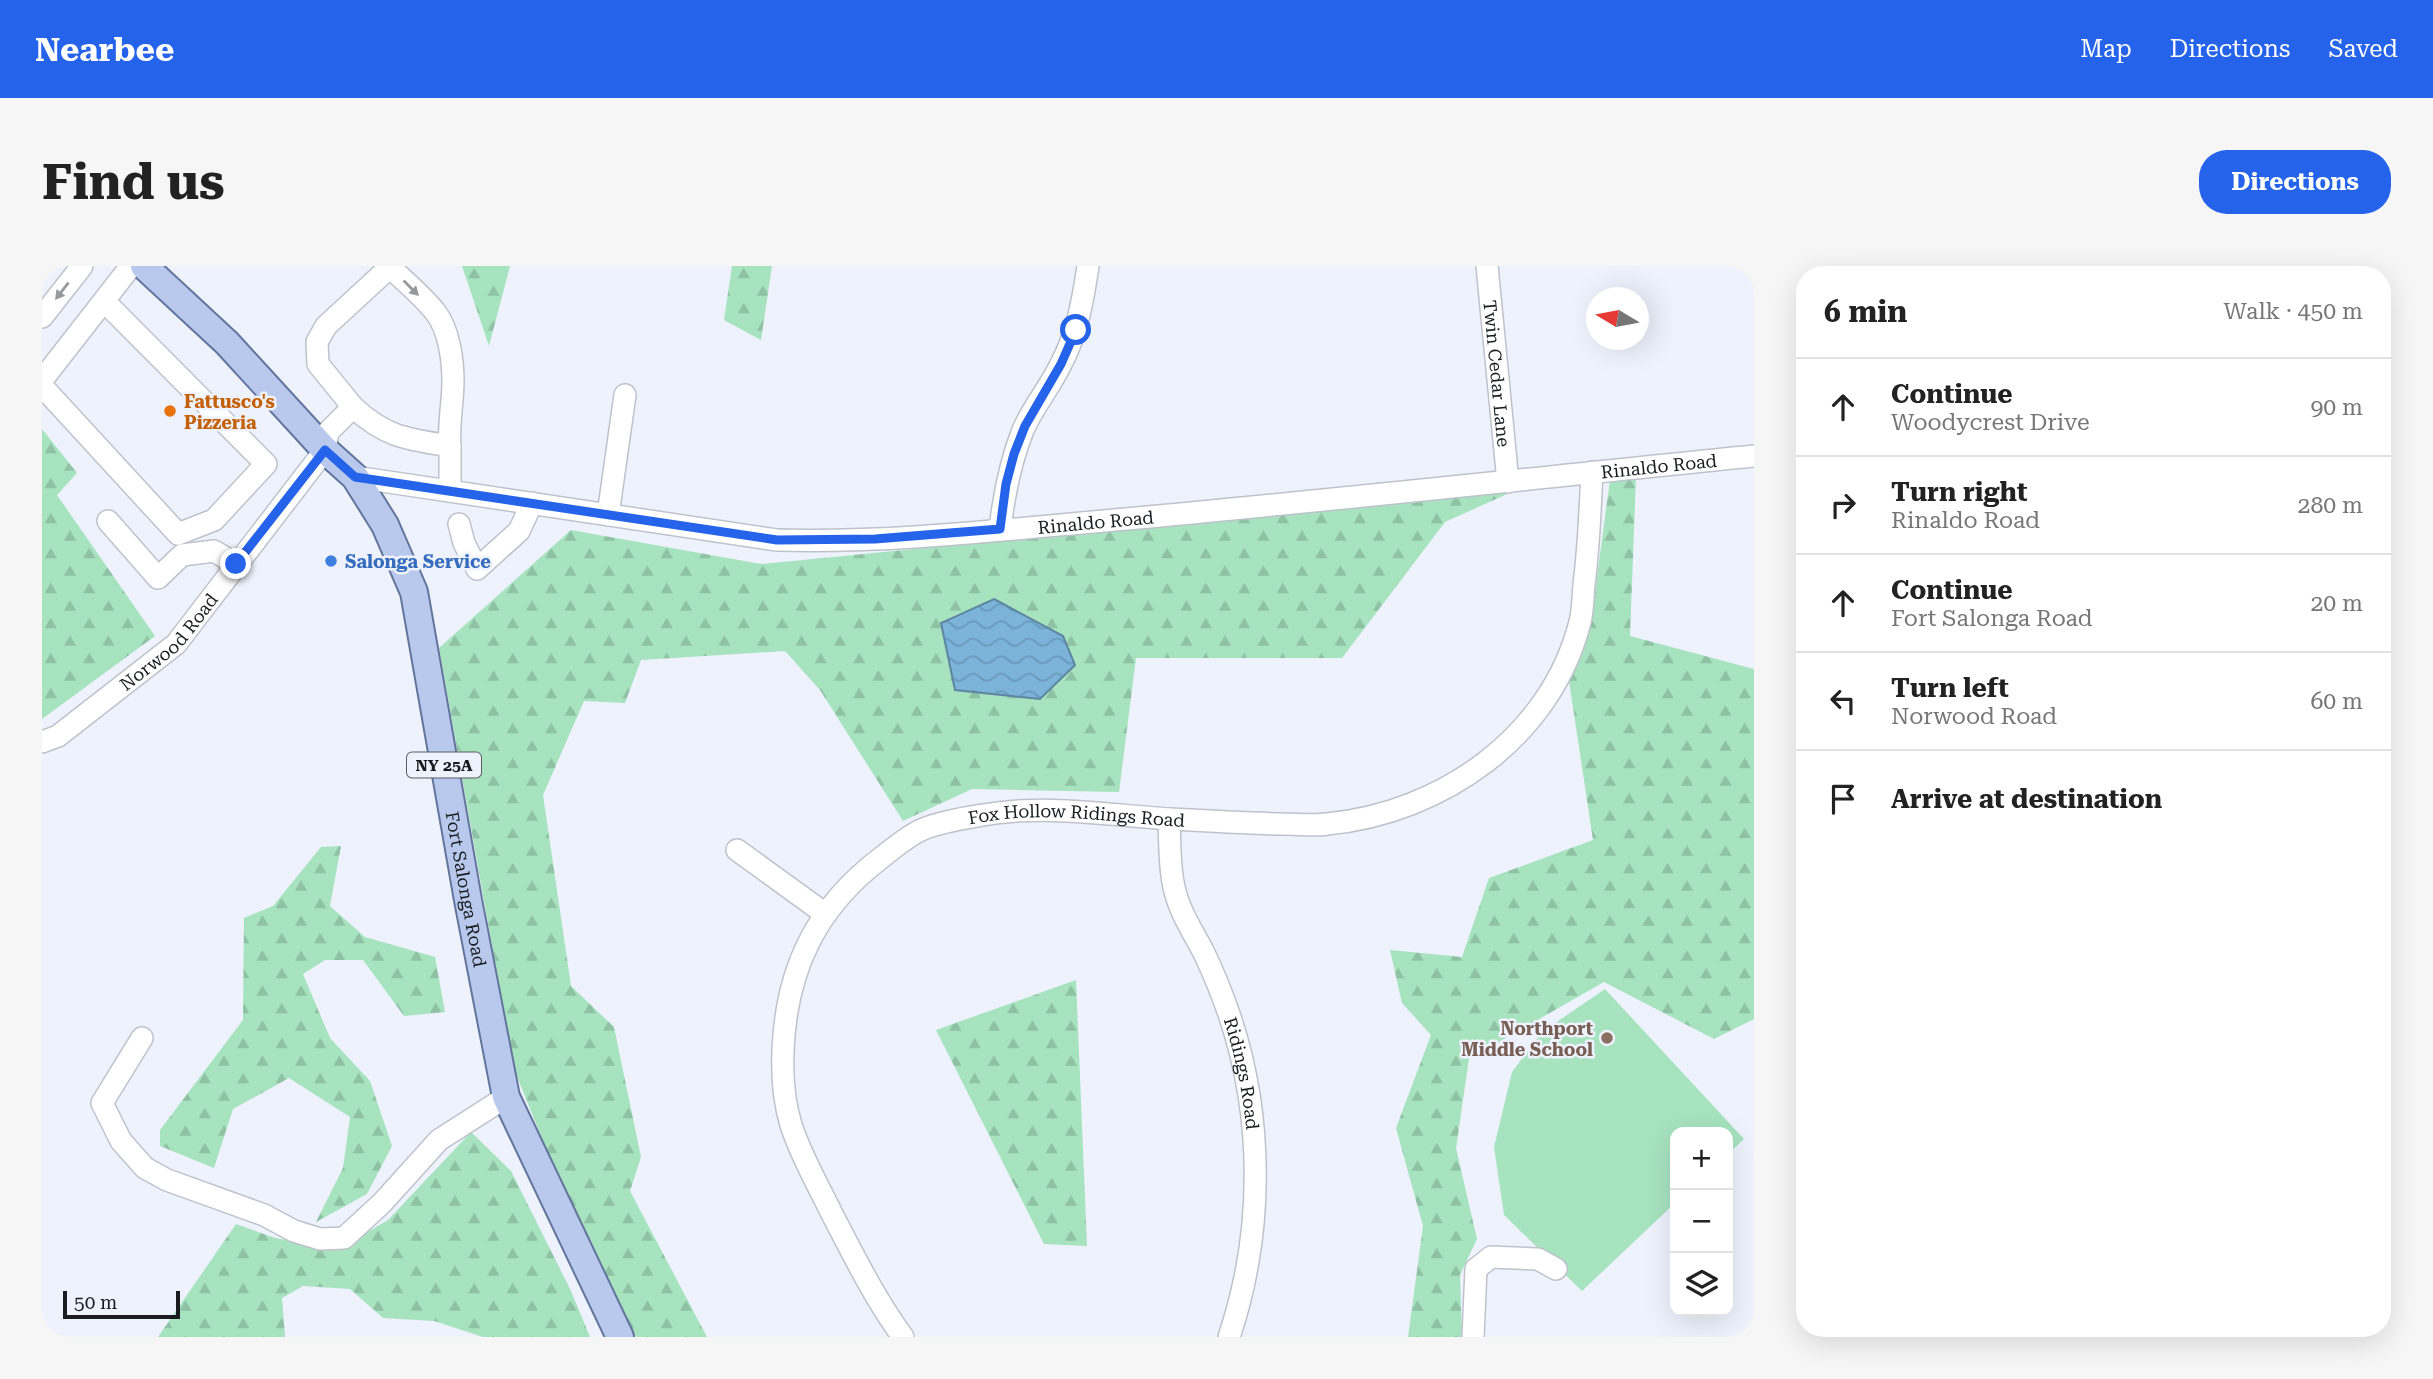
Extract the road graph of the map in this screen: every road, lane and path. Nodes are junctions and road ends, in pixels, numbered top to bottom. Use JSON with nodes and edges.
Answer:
{"nodes":[{"id":1,"x":82,"y":266,"type":"edge"},
{"id":2,"x":131,"y":266,"type":"edge"},
{"id":3,"x":144,"y":266,"type":"edge"},
{"id":4,"x":1088,"y":266,"type":"edge"},
{"id":5,"x":1487,"y":266,"type":"edge"},
{"id":6,"x":104,"y":301,"type":"junction"},
{"id":7,"x":42,"y":317,"type":"edge"},
{"id":8,"x":42,"y":380,"type":"edge"},
{"id":9,"x":42,"y":386,"type":"edge"},
{"id":10,"x":625,"y":395,"type":"dead end"},
{"id":11,"x":353,"y":407,"type":"junction"},
{"id":12,"x":450,"y":446,"type":"junction"},
{"id":13,"x":325,"y":450,"type":"junction"},
{"id":14,"x":1754,"y":456,"type":"edge"},
{"id":15,"x":1592,"y":472,"type":"junction"},
{"id":16,"x":355,"y":477,"type":"junction"},
{"id":17,"x":1508,"y":482,"type":"junction"},
{"id":18,"x":450,"y":491,"type":"junction"},
{"id":19,"x":532,"y":503,"type":"junction"},
{"id":20,"x":608,"y":515,"type":"junction"},
{"id":21,"x":108,"y":521,"type":"dead end"},
{"id":22,"x":459,"y":524,"type":"dead end"},
{"id":23,"x":1000,"y":529,"type":"junction"},
{"id":24,"x":236,"y":564,"type":"junction"},
{"id":25,"x":42,"y":742,"type":"edge"},
{"id":26,"x":1169,"y":819,"type":"junction"},
{"id":27,"x":737,"y":850,"type":"dead end"},
{"id":28,"x":824,"y":913,"type":"junction"},
{"id":29,"x":142,"y":1038,"type":"dead end"},
{"id":30,"x":506,"y":1097,"type":"junction"},
{"id":31,"x":1556,"y":1269,"type":"dead end"},
{"id":32,"x":620,"y":1337,"type":"edge"},
{"id":33,"x":903,"y":1337,"type":"edge"},
{"id":34,"x":1229,"y":1337,"type":"edge"},
{"id":35,"x":1473,"y":1337,"type":"edge"}],
"edges":[{"from":1,"to":7,"type":"street","one_way":true},
{"from":2,"to":6,"type":"street"},
{"from":3,"to":13,"type":"main road","name":"Fort Salonga Road","number":"NY 25A"},
{"from":4,"to":23,"type":"street"},
{"from":5,"to":17,"type":"street","name":"Twin Cedar Lane"},
{"from":6,"to":8,"type":"street"},
{"from":6,"to":9,"type":"street"},
{"from":10,"to":20,"type":"street"},
{"from":11,"to":12,"type":"street"},
{"from":11,"to":12,"type":"street","one_way":true},
{"from":11,"to":13,"type":"street","name":"Norwood Road"},
{"from":12,"to":18,"type":"street"},
{"from":13,"to":16,"type":"main road","name":"Fort Salonga Road","number":"NY 25A"},
{"from":13,"to":24,"type":"street","name":"Norwood Road"},
{"from":14,"to":15,"type":"street","name":"Rinaldo Road"},
{"from":15,"to":17,"type":"street","name":"Rinaldo Road"},
{"from":15,"to":26,"type":"street","name":"Fox Hollow Ridings Road"},
{"from":16,"to":18,"type":"street","name":"Rinaldo Road"},
{"from":16,"to":30,"type":"main road","name":"Fort Salonga Road","number":"NY 25A"},
{"from":17,"to":23,"type":"street","name":"Rinaldo Road"},
{"from":18,"to":19,"type":"street","name":"Rinaldo Road"},
{"from":19,"to":20,"type":"street","name":"Rinaldo Road"},
{"from":19,"to":22,"type":"street"},
{"from":20,"to":23,"type":"street","name":"Rinaldo Road"},
{"from":21,"to":24,"type":"street"},
{"from":24,"to":25,"type":"street","name":"Norwood Road"},
{"from":26,"to":28,"type":"street","name":"Fox Hollow Ridings Road"},
{"from":26,"to":34,"type":"street","name":"Ridings Road"},
{"from":27,"to":28,"type":"street"},
{"from":28,"to":33,"type":"street","name":"Fox Hollow Ridings Road"},
{"from":29,"to":30,"type":"street"},
{"from":30,"to":32,"type":"main road","name":"Fort Salonga Road","number":"NY 25A"},
{"from":31,"to":35,"type":"street"}]}
